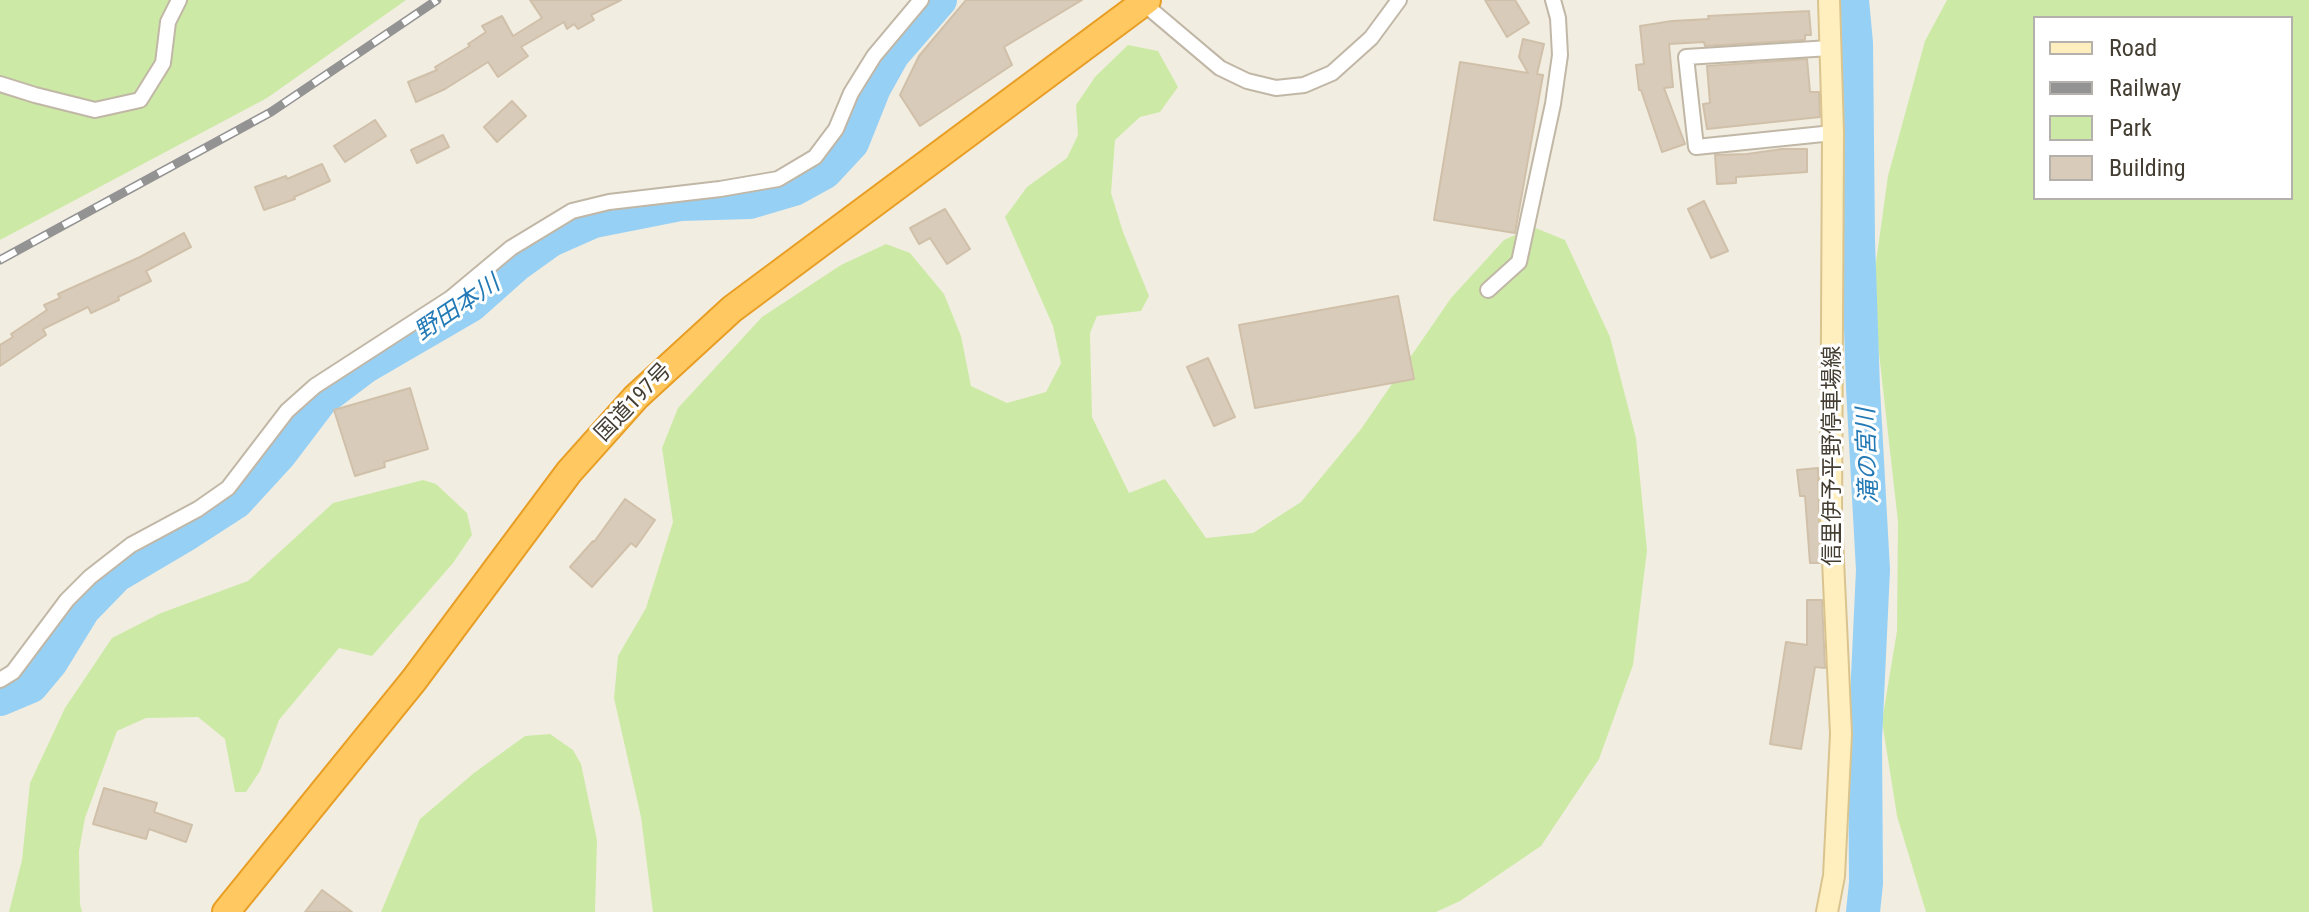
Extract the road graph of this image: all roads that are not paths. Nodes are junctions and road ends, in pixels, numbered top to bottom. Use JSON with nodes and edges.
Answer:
{"nodes":[{"id":1,"x":179,"y":0,"type":"edge"},
{"id":2,"x":921,"y":0,"type":"edge"},
{"id":3,"x":1399,"y":0,"type":"edge"},
{"id":4,"x":1553,"y":0,"type":"edge"},
{"id":5,"x":1829,"y":0,"type":"edge"},
{"id":6,"x":1145,"y":1,"type":"edge"},
{"id":7,"x":1830,"y":48,"type":"junction"},
{"id":8,"x":0,"y":84,"type":"edge"},
{"id":9,"x":1833,"y":133,"type":"junction"},
{"id":10,"x":1488,"y":290,"type":"dead end"},
{"id":11,"x":0,"y":680,"type":"edge"},
{"id":12,"x":226,"y":912,"type":"edge"},
{"id":13,"x":1827,"y":912,"type":"edge"}],
"edges":[{"from":1,"to":8,"type":"street"},
{"from":2,"to":11,"type":"street"},
{"from":3,"to":6,"type":"street"},
{"from":4,"to":10,"type":"street"},
{"from":5,"to":7,"type":"main road","name":"信里伊予平野停車場線"},
{"from":6,"to":12,"type":"highway","name":"国道197号"},
{"from":7,"to":9,"type":"main road","name":"信里伊予平野停車場線"},
{"from":7,"to":9,"type":"street"},
{"from":9,"to":13,"type":"main road","name":"信里伊予平野停車場線"}]}
